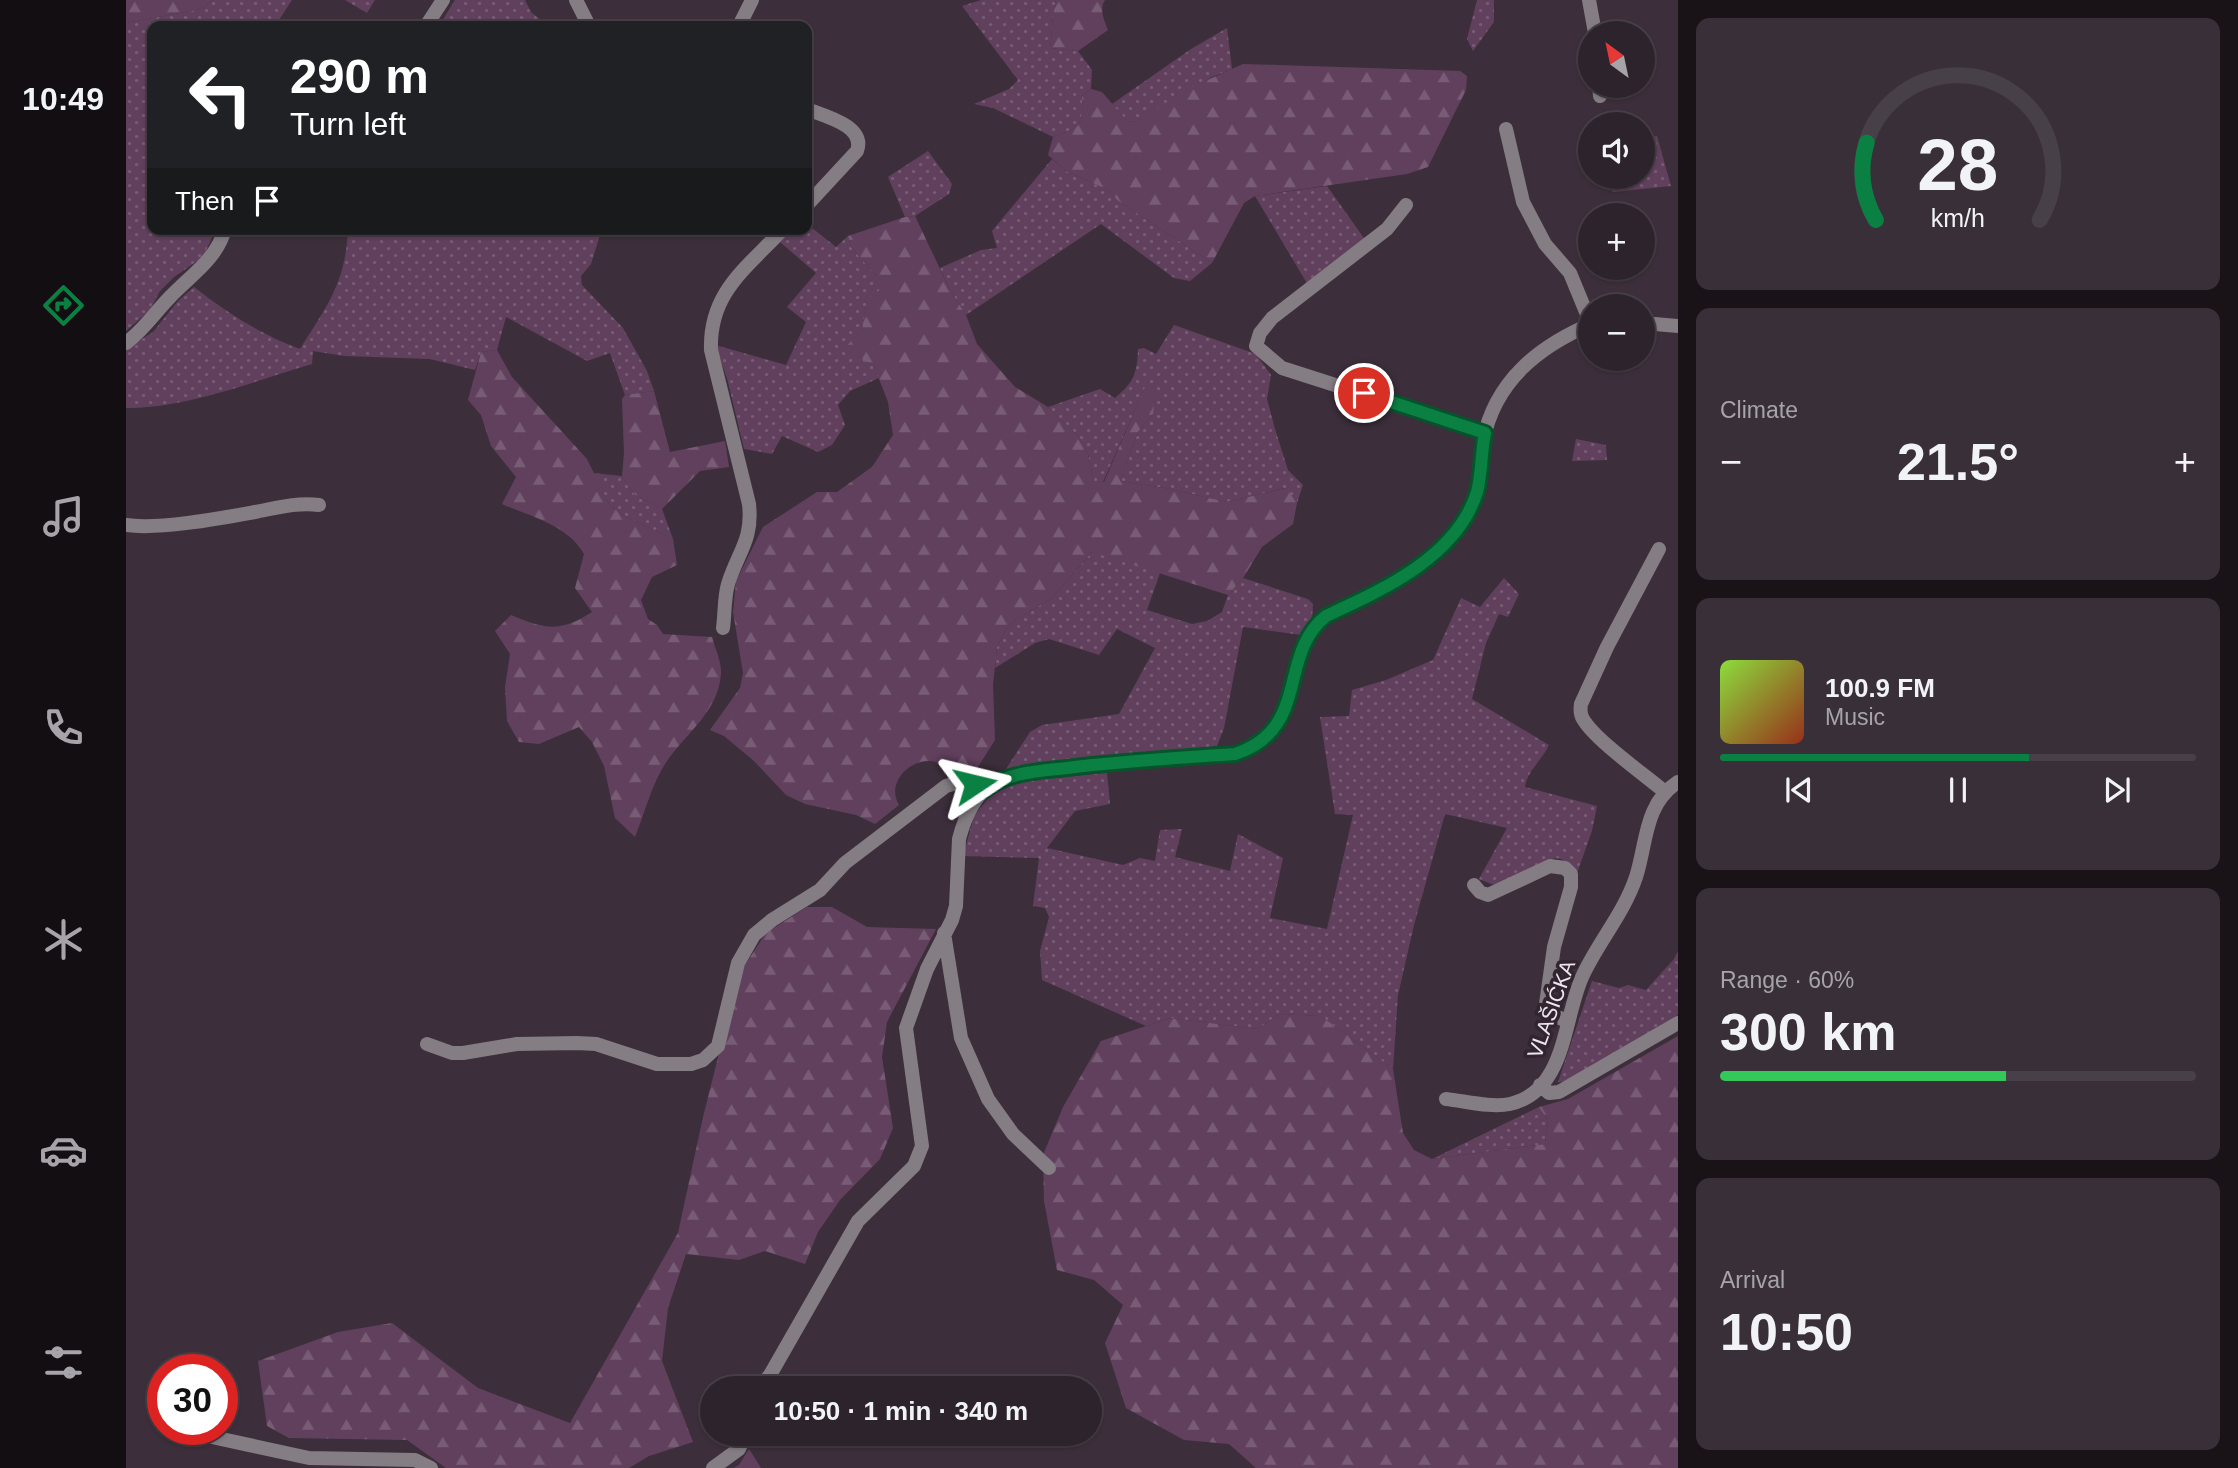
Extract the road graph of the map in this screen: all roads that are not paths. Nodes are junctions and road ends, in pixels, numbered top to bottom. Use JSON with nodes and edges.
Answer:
{"nodes":[{"id":1,"x":443,"y":0,"type":"edge"},
{"id":2,"x":576,"y":0,"type":"edge"},
{"id":3,"x":752,"y":0,"type":"edge"},
{"id":4,"x":1589,"y":0,"type":"edge"},
{"id":5,"x":429,"y":21,"type":"edge"},
{"id":6,"x":586,"y":21,"type":"edge"},
{"id":7,"x":742,"y":21,"type":"edge"},
{"id":8,"x":1593,"y":21,"type":"edge"},
{"id":9,"x":812,"y":111,"type":"edge"},
{"id":10,"x":1506,"y":129,"type":"dead end"},
{"id":11,"x":812,"y":200,"type":"edge"},
{"id":12,"x":1406,"y":205,"type":"dead end"},
{"id":13,"x":223,"y":235,"type":"edge"},
{"id":14,"x":777,"y":235,"type":"edge"},
{"id":15,"x":1579,"y":294,"type":"edge"},
{"id":16,"x":1655,"y":324,"type":"edge"},
{"id":17,"x":1678,"y":326,"type":"edge"},
{"id":18,"x":1578,"y":330,"type":"edge"},
{"id":19,"x":126,"y":342,"type":"edge"},
{"id":20,"x":1485,"y":433,"type":"junction"},
{"id":21,"x":319,"y":505,"type":"dead end"},
{"id":22,"x":126,"y":525,"type":"edge"},
{"id":23,"x":1659,"y":549,"type":"dead end"},
{"id":24,"x":723,"y":628,"type":"dead end"},
{"id":25,"x":1678,"y":782,"type":"edge"},
{"id":26,"x":985,"y":790,"type":"junction"},
{"id":27,"x":1665,"y":792,"type":"junction"},
{"id":28,"x":1474,"y":885,"type":"dead end"},
{"id":29,"x":944,"y":933,"type":"junction"},
{"id":30,"x":1568,"y":1022,"type":"junction"},
{"id":31,"x":1678,"y":1023,"type":"edge"},
{"id":32,"x":427,"y":1044,"type":"dead end"},
{"id":33,"x":1540,"y":1085,"type":"junction"},
{"id":34,"x":1446,"y":1099,"type":"dead end"},
{"id":35,"x":1049,"y":1168,"type":"dead end"},
{"id":36,"x":769,"y":1376,"type":"edge"},
{"id":37,"x":238,"y":1443,"type":"edge"},
{"id":38,"x":740,"y":1446,"type":"edge"},
{"id":39,"x":431,"y":1468,"type":"edge"},
{"id":40,"x":713,"y":1468,"type":"edge"}],
"edges":[{"from":1,"to":5,"type":"street"},
{"from":2,"to":6,"type":"street"},
{"from":3,"to":7,"type":"street"},
{"from":4,"to":8,"type":"street"},
{"from":9,"to":11,"type":"street"},
{"from":10,"to":15,"type":"street"},
{"from":12,"to":20,"type":"street"},
{"from":13,"to":19,"type":"street"},
{"from":14,"to":24,"type":"street"},
{"from":16,"to":17,"type":"street"},
{"from":18,"to":20,"type":"street"},
{"from":20,"to":26,"type":"street"},
{"from":21,"to":22,"type":"street"},
{"from":23,"to":27,"type":"street"},
{"from":25,"to":27,"type":"street","name":"VLAŠIĆKA"},
{"from":26,"to":29,"type":"street"},
{"from":26,"to":32,"type":"street"},
{"from":27,"to":30,"type":"street","name":"VLAŠIĆKA"},
{"from":28,"to":30,"type":"street"},
{"from":29,"to":35,"type":"street"},
{"from":29,"to":36,"type":"street"},
{"from":30,"to":33,"type":"street","name":"VLAŠIĆKA"},
{"from":31,"to":33,"type":"street"},
{"from":33,"to":34,"type":"street","name":"VLAŠIĆKA"},
{"from":37,"to":39,"type":"street"},
{"from":38,"to":40,"type":"street"}]}
